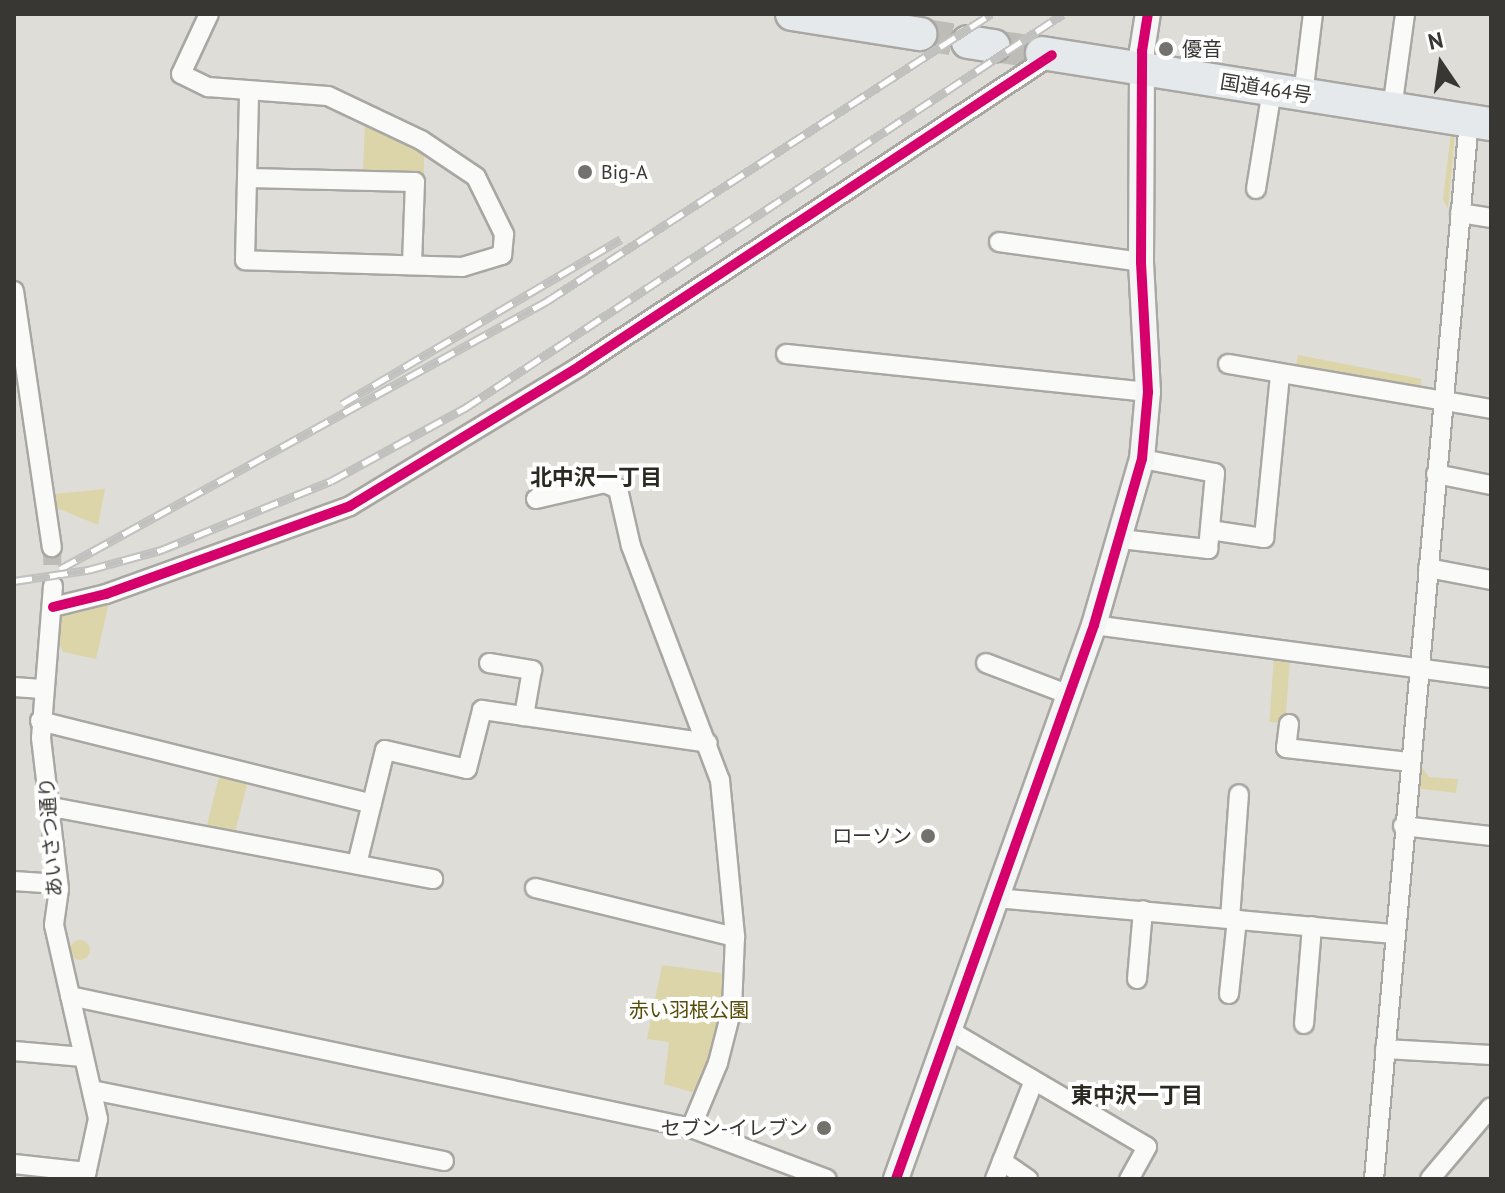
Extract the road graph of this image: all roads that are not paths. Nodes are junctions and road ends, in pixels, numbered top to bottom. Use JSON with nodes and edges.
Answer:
{"nodes":[{"id":1,"x":209,"y":14,"type":"edge"},
{"id":2,"x":792,"y":14,"type":"edge"},
{"id":3,"x":1148,"y":14,"type":"edge"},
{"id":4,"x":1313,"y":14,"type":"edge"},
{"id":5,"x":1405,"y":14,"type":"edge"},
{"id":6,"x":920,"y":34,"type":"tunnel mouth"},
{"id":7,"x":1047,"y":54,"type":"joint"},
{"id":8,"x":1143,"y":69,"type":"junction"},
{"id":9,"x":249,"y":91,"type":"junction"},
{"id":10,"x":1288,"y":92,"type":"junction"},
{"id":11,"x":1392,"y":109,"type":"junction"},
{"id":12,"x":1480,"y":122,"type":"edge"},
{"id":13,"x":247,"y":178,"type":"junction"},
{"id":14,"x":1256,"y":189,"type":"dead end"},
{"id":15,"x":1460,"y":213,"type":"junction"},
{"id":16,"x":1491,"y":218,"type":"edge"},
{"id":17,"x":999,"y":242,"type":"dead end"},
{"id":18,"x":1141,"y":262,"type":"junction"},
{"id":19,"x":412,"y":265,"type":"junction"},
{"id":20,"x":14,"y":291,"type":"edge"},
{"id":21,"x":786,"y":354,"type":"dead end"},
{"id":22,"x":1228,"y":364,"type":"dead end"},
{"id":23,"x":1280,"y":374,"type":"junction"},
{"id":24,"x":1148,"y":392,"type":"junction"},
{"id":25,"x":1441,"y":402,"type":"junction"},
{"id":26,"x":1491,"y":409,"type":"edge"},
{"id":27,"x":1142,"y":459,"type":"junction"},
{"id":28,"x":1436,"y":474,"type":"junction"},
{"id":29,"x":1491,"y":485,"type":"edge"},
{"id":30,"x":536,"y":499,"type":"dead end"},
{"id":31,"x":1210,"y":530,"type":"junction"},
{"id":32,"x":1121,"y":539,"type":"junction"},
{"id":33,"x":52,"y":547,"type":"tunnel mouth"},
{"id":34,"x":1428,"y":568,"type":"junction"},
{"id":35,"x":1491,"y":580,"type":"edge"},
{"id":36,"x":53,"y":586,"type":"tunnel mouth"},
{"id":37,"x":53,"y":607,"type":"junction"},
{"id":38,"x":1094,"y":625,"type":"junction"},
{"id":39,"x":489,"y":663,"type":"dead end"},
{"id":40,"x":986,"y":663,"type":"dead end"},
{"id":41,"x":1420,"y":666,"type":"junction"},
{"id":42,"x":1491,"y":678,"type":"edge"},
{"id":43,"x":14,"y":687,"type":"edge"},
{"id":44,"x":42,"y":689,"type":"junction"},
{"id":45,"x":1070,"y":695,"type":"junction"},
{"id":46,"x":524,"y":716,"type":"junction"},
{"id":47,"x":40,"y":721,"type":"junction"},
{"id":48,"x":1289,"y":724,"type":"dead end"},
{"id":49,"x":708,"y":743,"type":"junction"},
{"id":50,"x":1408,"y":762,"type":"junction"},
{"id":51,"x":1239,"y":794,"type":"dead end"},
{"id":52,"x":372,"y":804,"type":"junction"},
{"id":53,"x":52,"y":807,"type":"junction"},
{"id":54,"x":1403,"y":826,"type":"junction"},
{"id":55,"x":1491,"y":836,"type":"edge"},
{"id":56,"x":357,"y":864,"type":"junction"},
{"id":57,"x":433,"y":879,"type":"dead end"},
{"id":58,"x":14,"y":881,"type":"edge"},
{"id":59,"x":58,"y":884,"type":"junction"},
{"id":60,"x":535,"y":888,"type":"dead end"},
{"id":61,"x":997,"y":898,"type":"junction"},
{"id":62,"x":1143,"y":910,"type":"junction"},
{"id":63,"x":1233,"y":919,"type":"junction"},
{"id":64,"x":1312,"y":926,"type":"junction"},
{"id":65,"x":1393,"y":934,"type":"junction"},
{"id":66,"x":735,"y":937,"type":"junction"},
{"id":67,"x":1137,"y":979,"type":"dead end"},
{"id":68,"x":1229,"y":994,"type":"dead end"},
{"id":69,"x":70,"y":996,"type":"junction"},
{"id":70,"x":1304,"y":1024,"type":"dead end"},
{"id":71,"x":947,"y":1029,"type":"junction"},
{"id":72,"x":1385,"y":1049,"type":"junction"},
{"id":73,"x":14,"y":1051,"type":"edge"},
{"id":74,"x":1491,"y":1055,"type":"edge"},
{"id":75,"x":83,"y":1057,"type":"junction"},
{"id":76,"x":1033,"y":1083,"type":"junction"},
{"id":77,"x":92,"y":1090,"type":"junction"},
{"id":78,"x":1491,"y":1107,"type":"edge"},
{"id":79,"x":691,"y":1128,"type":"junction"},
{"id":80,"x":444,"y":1161,"type":"dead end"},
{"id":81,"x":1002,"y":1161,"type":"junction"},
{"id":82,"x":14,"y":1164,"type":"edge"},
{"id":83,"x":86,"y":1176,"type":"edge"},
{"id":84,"x":901,"y":1178,"type":"edge"},
{"id":85,"x":827,"y":1179,"type":"edge"},
{"id":86,"x":995,"y":1179,"type":"edge"},
{"id":87,"x":1028,"y":1179,"type":"edge"},
{"id":88,"x":1129,"y":1179,"type":"edge"},
{"id":89,"x":1374,"y":1179,"type":"edge"},
{"id":90,"x":1430,"y":1179,"type":"edge"}],
"edges":[{"from":1,"to":9,"type":"street"},
{"from":2,"to":6,"type":"highway"},
{"from":3,"to":8,"type":"street"},
{"from":4,"to":10,"type":"street"},
{"from":5,"to":11,"type":"street"},
{"from":7,"to":8,"type":"highway","name":"国道464号"},
{"from":7,"to":37,"type":"street"},
{"from":8,"to":10,"type":"highway","name":"国道464号"},
{"from":8,"to":18,"type":"street"},
{"from":9,"to":13,"type":"street"},
{"from":9,"to":19,"type":"street"},
{"from":10,"to":11,"type":"highway","name":"国道464号"},
{"from":10,"to":14,"type":"street"},
{"from":11,"to":12,"type":"highway","name":"国道464号"},
{"from":12,"to":15,"type":"street"},
{"from":13,"to":19,"type":"street"},
{"from":13,"to":19,"type":"street"},
{"from":15,"to":16,"type":"street"},
{"from":15,"to":25,"type":"street"},
{"from":17,"to":18,"type":"street"},
{"from":18,"to":24,"type":"street"},
{"from":20,"to":33,"type":"street"},
{"from":21,"to":24,"type":"street"},
{"from":22,"to":23,"type":"street"},
{"from":23,"to":25,"type":"street"},
{"from":23,"to":31,"type":"street"},
{"from":24,"to":27,"type":"street"},
{"from":25,"to":26,"type":"street"},
{"from":25,"to":28,"type":"street"},
{"from":27,"to":31,"type":"street"},
{"from":27,"to":32,"type":"street"},
{"from":28,"to":29,"type":"street"},
{"from":28,"to":34,"type":"street"},
{"from":30,"to":49,"type":"street"},
{"from":31,"to":32,"type":"street"},
{"from":32,"to":38,"type":"street"},
{"from":34,"to":35,"type":"street"},
{"from":34,"to":41,"type":"street"},
{"from":36,"to":37,"type":"street","name":"あいさつ通り"},
{"from":37,"to":44,"type":"street","name":"あいさつ通り"},
{"from":38,"to":41,"type":"street"},
{"from":38,"to":45,"type":"street"},
{"from":39,"to":46,"type":"street"},
{"from":40,"to":45,"type":"street"},
{"from":41,"to":42,"type":"street"},
{"from":41,"to":50,"type":"street"},
{"from":43,"to":44,"type":"street"},
{"from":44,"to":47,"type":"street","name":"あいさつ通り"},
{"from":45,"to":61,"type":"street"},
{"from":46,"to":49,"type":"street"},
{"from":46,"to":52,"type":"street"},
{"from":47,"to":52,"type":"street"},
{"from":47,"to":53,"type":"street","name":"あいさつ通り"},
{"from":48,"to":50,"type":"street"},
{"from":49,"to":66,"type":"street"},
{"from":50,"to":54,"type":"street"},
{"from":51,"to":63,"type":"street"},
{"from":52,"to":56,"type":"street"},
{"from":53,"to":56,"type":"street"},
{"from":53,"to":59,"type":"street","name":"あいさつ通り"},
{"from":54,"to":55,"type":"street"},
{"from":54,"to":65,"type":"street"},
{"from":56,"to":57,"type":"street"},
{"from":58,"to":59,"type":"street"},
{"from":59,"to":69,"type":"street","name":"あいさつ通り"},
{"from":60,"to":66,"type":"street"},
{"from":61,"to":62,"type":"street"},
{"from":61,"to":71,"type":"street"},
{"from":62,"to":63,"type":"street"},
{"from":62,"to":67,"type":"street"},
{"from":63,"to":64,"type":"street"},
{"from":63,"to":68,"type":"street"},
{"from":64,"to":65,"type":"street"},
{"from":64,"to":70,"type":"street"},
{"from":65,"to":72,"type":"street"},
{"from":66,"to":79,"type":"street"},
{"from":69,"to":75,"type":"street","name":"あいさつ通り"},
{"from":69,"to":79,"type":"street"},
{"from":71,"to":76,"type":"street"},
{"from":71,"to":84,"type":"street"},
{"from":72,"to":74,"type":"street"},
{"from":72,"to":89,"type":"street"},
{"from":73,"to":75,"type":"street"},
{"from":75,"to":77,"type":"street","name":"あいさつ通り"},
{"from":76,"to":81,"type":"street"},
{"from":76,"to":88,"type":"street"},
{"from":77,"to":80,"type":"street"},
{"from":77,"to":83,"type":"street","name":"あいさつ通り"},
{"from":78,"to":90,"type":"street"},
{"from":79,"to":85,"type":"street"},
{"from":81,"to":86,"type":"street"},
{"from":81,"to":87,"type":"street"},
{"from":82,"to":83,"type":"street"}]}
